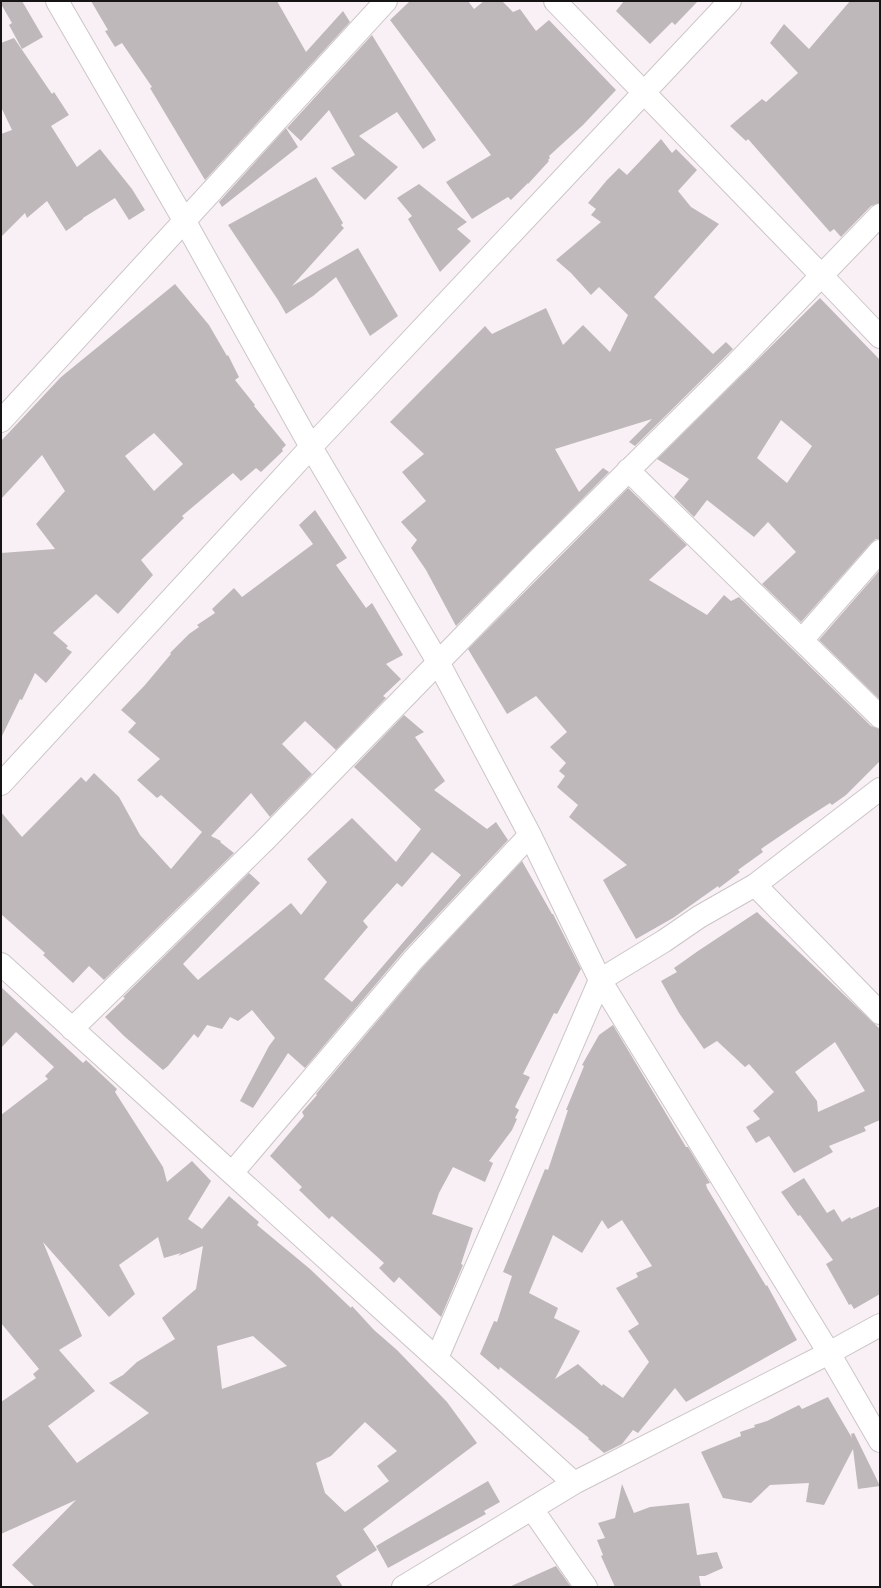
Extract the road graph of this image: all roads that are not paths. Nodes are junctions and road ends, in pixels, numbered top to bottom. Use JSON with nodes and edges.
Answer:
{"nodes":[{"id":1,"x":57,"y":1,"type":"edge"},
{"id":2,"x":386,"y":1,"type":"edge"},
{"id":3,"x":555,"y":1,"type":"edge"},
{"id":4,"x":730,"y":1,"type":"edge"},
{"id":5,"x":643,"y":92,"type":"junction"},
{"id":6,"x":880,"y":215,"type":"edge"},
{"id":7,"x":184,"y":220,"type":"junction"},
{"id":8,"x":822,"y":275,"type":"junction"},
{"id":9,"x":880,"y":338,"type":"edge"},
{"id":10,"x":1,"y":420,"type":"edge"},
{"id":11,"x":311,"y":447,"type":"junction"},
{"id":12,"x":628,"y":470,"type":"junction"},
{"id":13,"x":880,"y":551,"type":"edge"},
{"id":14,"x":802,"y":640,"type":"junction"},
{"id":15,"x":438,"y":662,"type":"junction"},
{"id":16,"x":880,"y":717,"type":"edge"},
{"id":17,"x":1,"y":784,"type":"edge"},
{"id":18,"x":880,"y":789,"type":"edge"},
{"id":19,"x":530,"y":835,"type":"junction"},
{"id":20,"x":754,"y":885,"type":"junction"},
{"id":21,"x":1,"y":964,"type":"edge"},
{"id":22,"x":600,"y":980,"type":"junction"},
{"id":23,"x":880,"y":1013,"type":"edge"},
{"id":24,"x":72,"y":1029,"type":"junction"},
{"id":25,"x":232,"y":1173,"type":"junction"},
{"id":26,"x":880,"y":1325,"type":"edge"},
{"id":27,"x":829,"y":1353,"type":"junction"},
{"id":28,"x":437,"y":1358,"type":"junction"},
{"id":29,"x":880,"y":1441,"type":"edge"},
{"id":30,"x":574,"y":1483,"type":"junction"},
{"id":31,"x":532,"y":1509,"type":"junction"},
{"id":32,"x":404,"y":1587,"type":"edge"},
{"id":33,"x":586,"y":1587,"type":"edge"}],
"edges":[{"from":1,"to":7,"type":"street"},
{"from":2,"to":7,"type":"street"},
{"from":3,"to":5,"type":"street"},
{"from":4,"to":5,"type":"street"},
{"from":5,"to":8,"type":"street"},
{"from":5,"to":11,"type":"street"},
{"from":6,"to":8,"type":"street"},
{"from":7,"to":10,"type":"street"},
{"from":7,"to":11,"type":"street"},
{"from":8,"to":9,"type":"street"},
{"from":8,"to":12,"type":"street"},
{"from":11,"to":15,"type":"street"},
{"from":11,"to":17,"type":"street"},
{"from":12,"to":14,"type":"street"},
{"from":12,"to":15,"type":"street"},
{"from":13,"to":14,"type":"street"},
{"from":14,"to":16,"type":"street"},
{"from":15,"to":19,"type":"street"},
{"from":15,"to":24,"type":"street"},
{"from":18,"to":20,"type":"street"},
{"from":19,"to":22,"type":"street"},
{"from":19,"to":25,"type":"street"},
{"from":20,"to":22,"type":"street"},
{"from":20,"to":23,"type":"street"},
{"from":21,"to":24,"type":"street"},
{"from":22,"to":27,"type":"street"},
{"from":22,"to":28,"type":"street"},
{"from":24,"to":25,"type":"street"},
{"from":25,"to":28,"type":"street"},
{"from":26,"to":27,"type":"street"},
{"from":27,"to":29,"type":"street"},
{"from":27,"to":30,"type":"street"},
{"from":28,"to":30,"type":"street"},
{"from":30,"to":31,"type":"street"},
{"from":31,"to":32,"type":"street"},
{"from":31,"to":33,"type":"street"}]}
